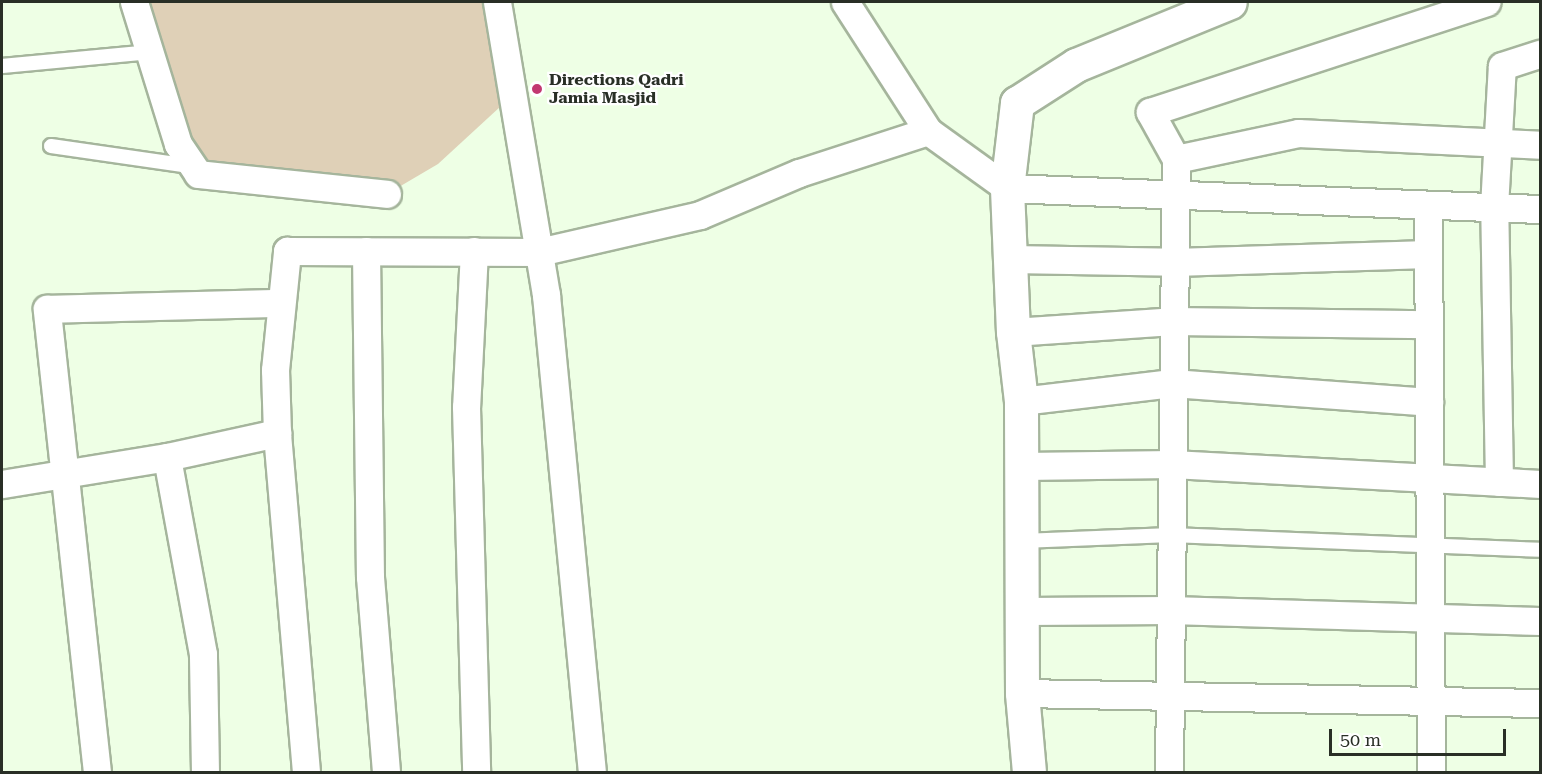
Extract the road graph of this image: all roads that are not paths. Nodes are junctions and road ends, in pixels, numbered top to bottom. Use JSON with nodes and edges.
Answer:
{"nodes":[{"id":1,"x":134,"y":2,"type":"edge"},
{"id":2,"x":496,"y":2,"type":"edge"},
{"id":3,"x":844,"y":2,"type":"edge"},
{"id":4,"x":1230,"y":2,"type":"edge"},
{"id":5,"x":1487,"y":2,"type":"edge"},
{"id":6,"x":149,"y":52,"type":"junction"},
{"id":7,"x":1540,"y":54,"type":"edge"},
{"id":8,"x":2,"y":66,"type":"edge"},
{"id":9,"x":1502,"y":66,"type":"junction"},
{"id":10,"x":1540,"y":72,"type":"edge"},
{"id":11,"x":928,"y":131,"type":"junction"},
{"id":12,"x":1497,"y":141,"type":"junction"},
{"id":13,"x":1540,"y":145,"type":"edge"},
{"id":14,"x":51,"y":146,"type":"dead end"},
{"id":15,"x":1176,"y":159,"type":"junction"},
{"id":16,"x":190,"y":166,"type":"junction"},
{"id":17,"x":1007,"y":188,"type":"junction"},
{"id":18,"x":387,"y":194,"type":"dead end"},
{"id":19,"x":1174,"y":196,"type":"junction"},
{"id":20,"x":1428,"y":205,"type":"junction"},
{"id":21,"x":1494,"y":207,"type":"junction"},
{"id":22,"x":1540,"y":209,"type":"edge"},
{"id":23,"x":366,"y":251,"type":"junction"},
{"id":24,"x":474,"y":251,"type":"junction"},
{"id":25,"x":539,"y":252,"type":"junction"},
{"id":26,"x":1428,"y":254,"type":"junction"},
{"id":27,"x":1010,"y":259,"type":"junction"},
{"id":28,"x":1174,"y":261,"type":"junction"},
{"id":29,"x":279,"y":303,"type":"junction"},
{"id":30,"x":1173,"y":321,"type":"junction"},
{"id":31,"x":1429,"y":324,"type":"junction"},
{"id":32,"x":1013,"y":332,"type":"junction"},
{"id":33,"x":1172,"y":383,"type":"junction"},
{"id":34,"x":1021,"y":401,"type":"junction"},
{"id":35,"x":1429,"y":402,"type":"junction"},
{"id":36,"x":277,"y":433,"type":"junction"},
{"id":37,"x":167,"y":457,"type":"junction"},
{"id":38,"x":1172,"y":464,"type":"junction"},
{"id":39,"x":1023,"y":466,"type":"junction"},
{"id":40,"x":66,"y":474,"type":"junction"},
{"id":41,"x":1430,"y":478,"type":"junction"},
{"id":42,"x":1499,"y":482,"type":"junction"},
{"id":43,"x":2,"y":484,"type":"edge"},
{"id":44,"x":1540,"y":484,"type":"edge"},
{"id":45,"x":1171,"y":535,"type":"junction"},
{"id":46,"x":1022,"y":541,"type":"junction"},
{"id":47,"x":1430,"y":546,"type":"junction"},
{"id":48,"x":1540,"y":550,"type":"edge"},
{"id":49,"x":1170,"y":610,"type":"junction"},
{"id":50,"x":1025,"y":611,"type":"junction"},
{"id":51,"x":1430,"y":618,"type":"junction"},
{"id":52,"x":1540,"y":621,"type":"edge"},
{"id":53,"x":1022,"y":693,"type":"junction"},
{"id":54,"x":1169,"y":696,"type":"junction"},
{"id":55,"x":1430,"y":701,"type":"junction"},
{"id":56,"x":1540,"y":703,"type":"edge"},
{"id":57,"x":97,"y":772,"type":"edge"},
{"id":58,"x":205,"y":772,"type":"edge"},
{"id":59,"x":306,"y":772,"type":"edge"},
{"id":60,"x":386,"y":772,"type":"edge"},
{"id":61,"x":477,"y":772,"type":"edge"},
{"id":62,"x":592,"y":772,"type":"edge"},
{"id":63,"x":1029,"y":772,"type":"edge"},
{"id":64,"x":1169,"y":772,"type":"edge"},
{"id":65,"x":1431,"y":772,"type":"edge"}],
"edges":[{"from":1,"to":6,"type":"street"},
{"from":2,"to":25,"type":"street"},
{"from":3,"to":11,"type":"street"},
{"from":4,"to":17,"type":"street"},
{"from":5,"to":15,"type":"street"},
{"from":6,"to":8,"type":"lane"},
{"from":6,"to":16,"type":"street"},
{"from":7,"to":9,"type":"street"},
{"from":9,"to":10,"type":"street"},
{"from":9,"to":12,"type":"street"},
{"from":11,"to":17,"type":"street"},
{"from":11,"to":25,"type":"street"},
{"from":12,"to":13,"type":"street"},
{"from":12,"to":15,"type":"street"},
{"from":12,"to":21,"type":"street"},
{"from":14,"to":16,"type":"lane"},
{"from":15,"to":19,"type":"street"},
{"from":16,"to":18,"type":"street"},
{"from":17,"to":19,"type":"street"},
{"from":17,"to":27,"type":"street"},
{"from":19,"to":20,"type":"street"},
{"from":19,"to":28,"type":"street"},
{"from":20,"to":21,"type":"street"},
{"from":20,"to":26,"type":"street"},
{"from":21,"to":22,"type":"street"},
{"from":21,"to":42,"type":"street"},
{"from":23,"to":24,"type":"street"},
{"from":23,"to":29,"type":"street"},
{"from":23,"to":60,"type":"street"},
{"from":24,"to":25,"type":"street"},
{"from":24,"to":61,"type":"street"},
{"from":25,"to":62,"type":"street"},
{"from":26,"to":28,"type":"street"},
{"from":26,"to":31,"type":"street"},
{"from":27,"to":28,"type":"street"},
{"from":27,"to":32,"type":"street"},
{"from":28,"to":30,"type":"street"},
{"from":29,"to":36,"type":"street"},
{"from":29,"to":40,"type":"street"},
{"from":30,"to":31,"type":"street"},
{"from":30,"to":32,"type":"street"},
{"from":30,"to":33,"type":"street"},
{"from":31,"to":35,"type":"street"},
{"from":32,"to":34,"type":"street"},
{"from":33,"to":34,"type":"street"},
{"from":33,"to":35,"type":"street"},
{"from":33,"to":38,"type":"street"},
{"from":34,"to":39,"type":"street"},
{"from":35,"to":41,"type":"street"},
{"from":36,"to":37,"type":"street"},
{"from":36,"to":59,"type":"street"},
{"from":37,"to":40,"type":"street"},
{"from":37,"to":58,"type":"street"},
{"from":38,"to":39,"type":"street"},
{"from":38,"to":41,"type":"street"},
{"from":38,"to":45,"type":"street"},
{"from":39,"to":46,"type":"street"},
{"from":40,"to":43,"type":"street"},
{"from":40,"to":57,"type":"street"},
{"from":41,"to":42,"type":"street"},
{"from":41,"to":47,"type":"street"},
{"from":42,"to":44,"type":"street"},
{"from":45,"to":46,"type":"lane"},
{"from":45,"to":47,"type":"lane"},
{"from":45,"to":49,"type":"street"},
{"from":46,"to":50,"type":"street"},
{"from":47,"to":48,"type":"lane"},
{"from":47,"to":51,"type":"street"},
{"from":49,"to":50,"type":"street"},
{"from":49,"to":51,"type":"street"},
{"from":49,"to":54,"type":"street"},
{"from":50,"to":53,"type":"street"},
{"from":51,"to":52,"type":"street"},
{"from":51,"to":55,"type":"street"},
{"from":53,"to":54,"type":"street"},
{"from":53,"to":63,"type":"street"},
{"from":54,"to":55,"type":"street"},
{"from":54,"to":64,"type":"street"},
{"from":55,"to":56,"type":"street"},
{"from":55,"to":65,"type":"street"}]}
